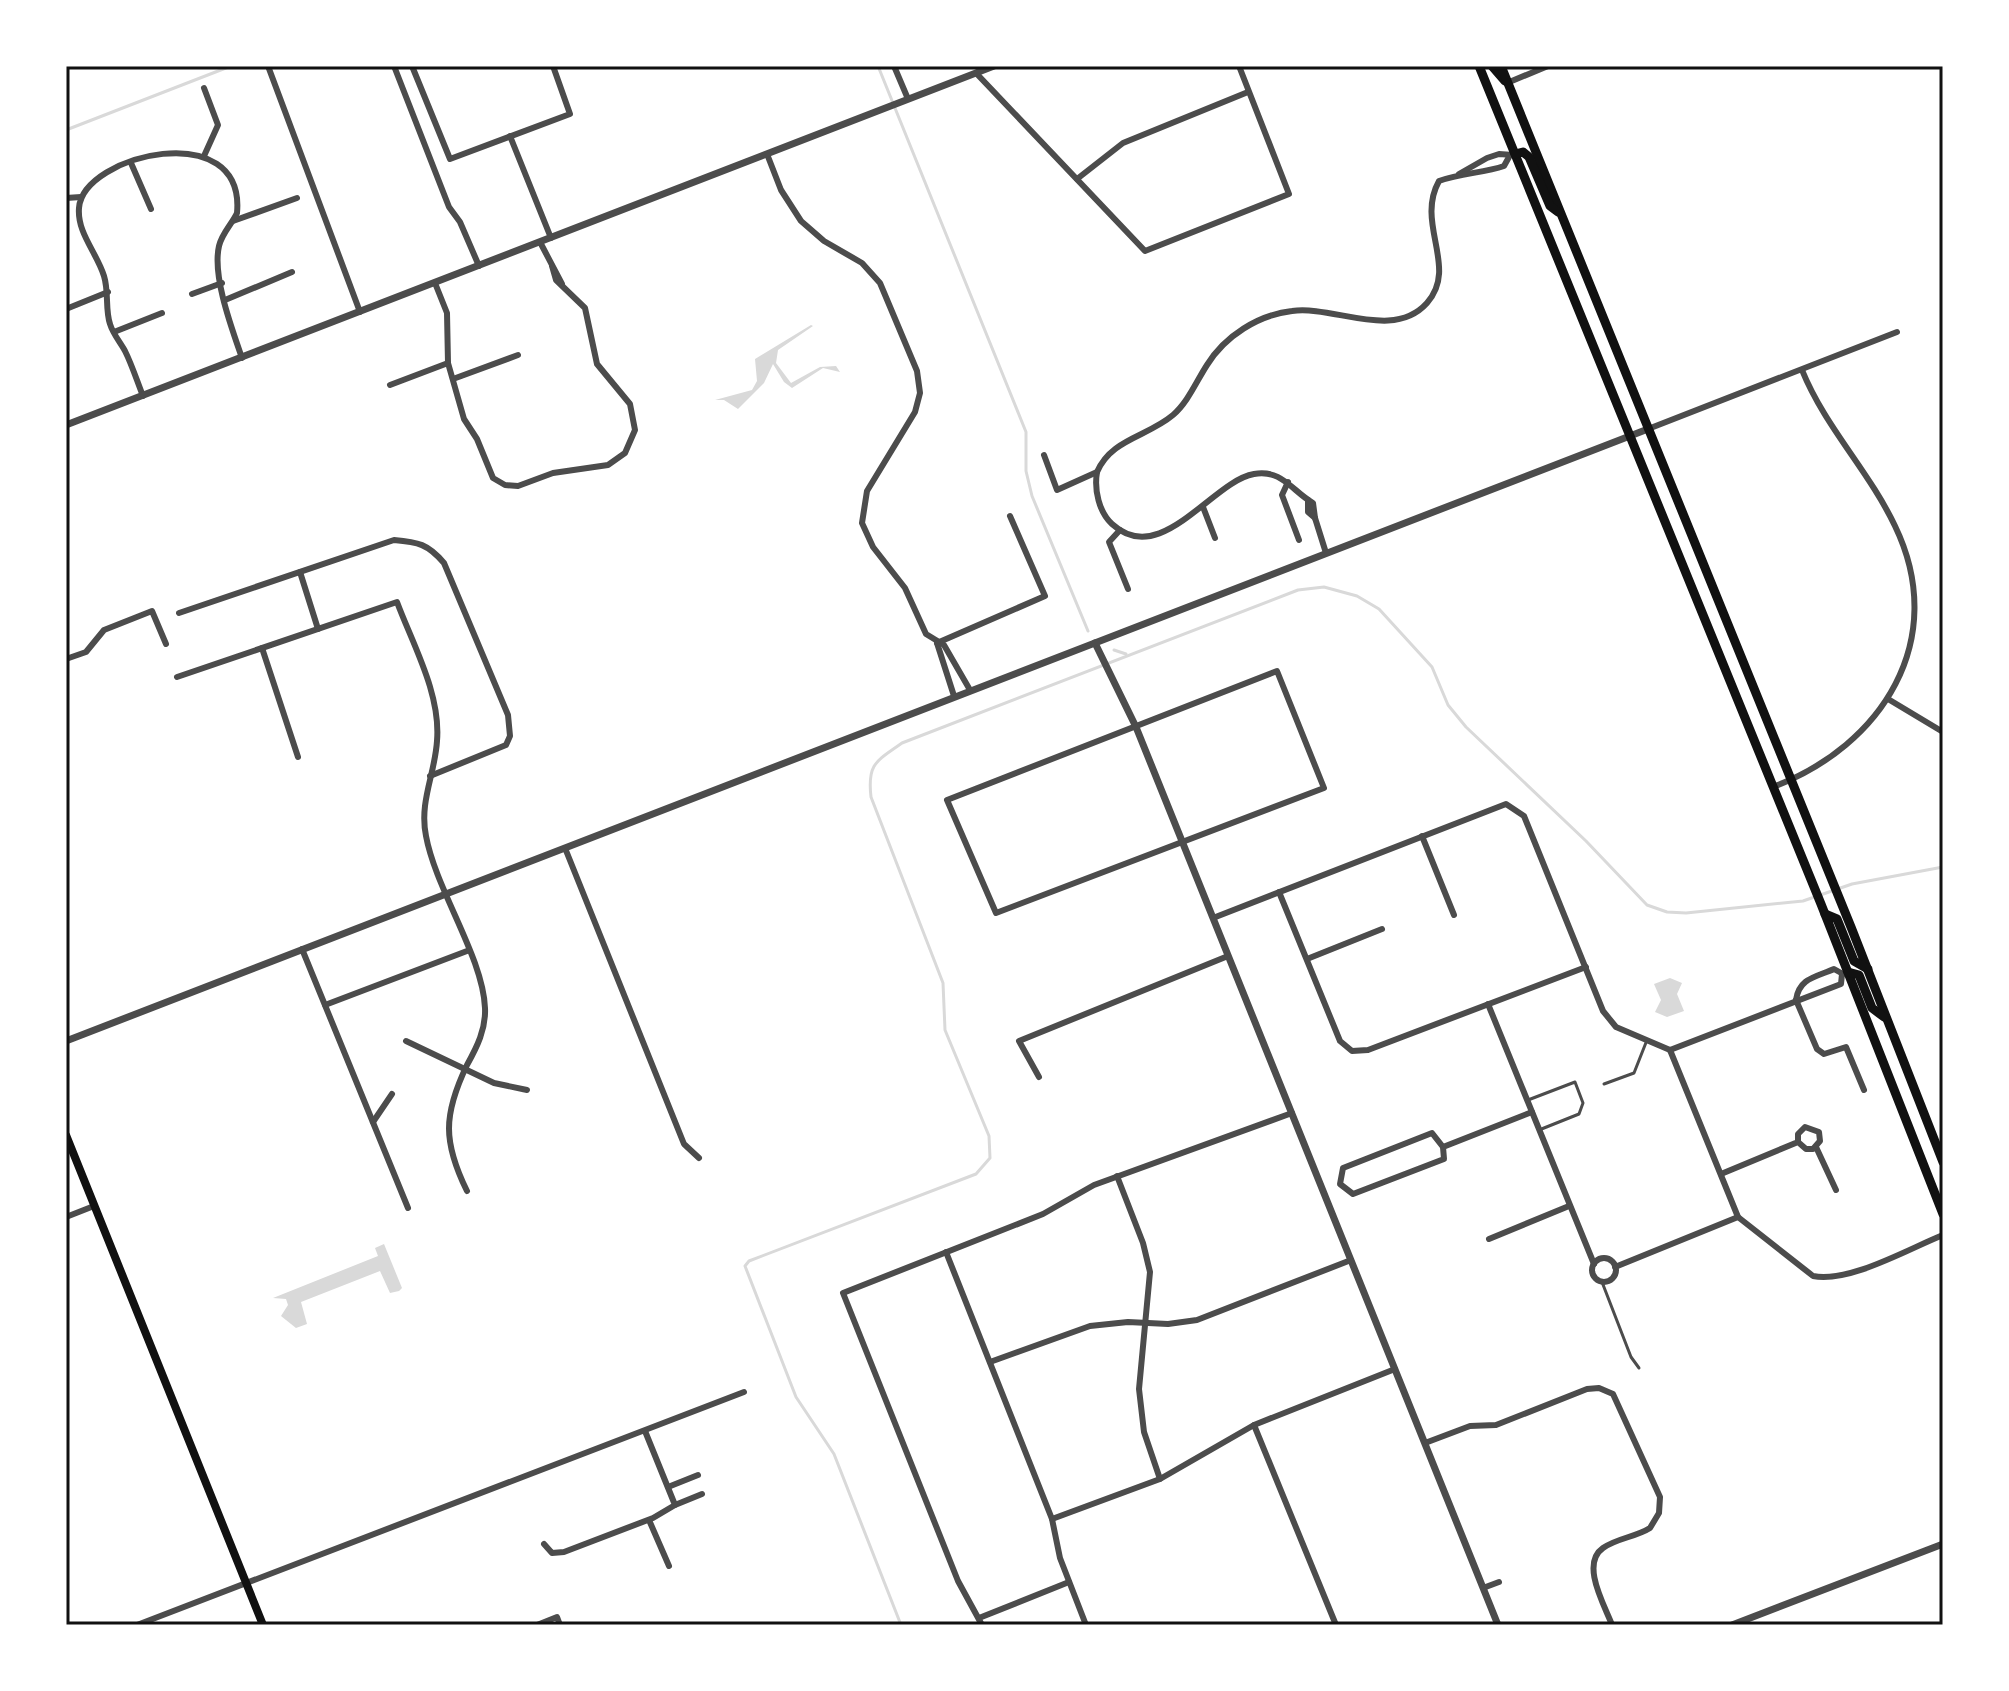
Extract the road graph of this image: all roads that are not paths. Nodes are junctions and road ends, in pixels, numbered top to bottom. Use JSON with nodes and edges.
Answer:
{"nodes":[{"id":1,"x":268,"y":66,"type":"edge"},
{"id":2,"x":394,"y":66,"type":"edge"},
{"id":3,"x":412,"y":66,"type":"edge"},
{"id":4,"x":553,"y":66,"type":"edge"},
{"id":5,"x":894,"y":66,"type":"edge"},
{"id":6,"x":994,"y":66,"type":"edge"},
{"id":7,"x":1239,"y":66,"type":"edge"},
{"id":8,"x":1479,"y":66,"type":"edge"},
{"id":9,"x":1492,"y":66,"type":"edge"},
{"id":10,"x":1501,"y":66,"type":"edge"},
{"id":11,"x":1548,"y":66,"type":"edge"},
{"id":12,"x":976,"y":73,"type":"junction"},
{"id":13,"x":1507,"y":83,"type":"junction"},
{"id":14,"x":204,"y":88,"type":"dead end"},
{"id":15,"x":1248,"y":92,"type":"junction"},
{"id":16,"x":908,"y":99,"type":"junction"},
{"id":17,"x":510,"y":136,"type":"junction"},
{"id":18,"x":767,"y":154,"type":"junction"},
{"id":19,"x":1512,"y":155,"type":"junction"},
{"id":20,"x":204,"y":156,"type":"junction"},
{"id":21,"x":131,"y":163,"type":"junction"},
{"id":22,"x":1482,"y":166,"type":"junction"},
{"id":23,"x":1077,"y":179,"type":"junction"},
{"id":24,"x":81,"y":197,"type":"junction"},
{"id":25,"x":66,"y":198,"type":"edge"},
{"id":26,"x":297,"y":198,"type":"dead end"},
{"id":27,"x":151,"y":209,"type":"dead end"},
{"id":28,"x":1561,"y":214,"type":"junction"},
{"id":29,"x":232,"y":222,"type":"junction"},
{"id":30,"x":551,"y":238,"type":"junction"},
{"id":31,"x":540,"y":242,"type":"junction"},
{"id":32,"x":479,"y":266,"type":"junction"},
{"id":33,"x":292,"y":272,"type":"dead end"},
{"id":34,"x":222,"y":283,"type":"junction"},
{"id":35,"x":435,"y":283,"type":"junction"},
{"id":36,"x":108,"y":292,"type":"junction"},
{"id":37,"x":192,"y":294,"type":"dead end"},
{"id":38,"x":225,"y":300,"type":"junction"},
{"id":39,"x":66,"y":309,"type":"edge"},
{"id":40,"x":360,"y":312,"type":"junction"},
{"id":41,"x":162,"y":313,"type":"dead end"},
{"id":42,"x":114,"y":332,"type":"junction"},
{"id":43,"x":1897,"y":332,"type":"dead end"},
{"id":44,"x":518,"y":355,"type":"dead end"},
{"id":45,"x":242,"y":358,"type":"junction"},
{"id":46,"x":448,"y":363,"type":"junction"},
{"id":47,"x":1802,"y":370,"type":"junction"},
{"id":48,"x":453,"y":379,"type":"junction"},
{"id":49,"x":390,"y":385,"type":"dead end"},
{"id":50,"x":143,"y":396,"type":"junction"},
{"id":51,"x":66,"y":425,"type":"edge"},
{"id":52,"x":1648,"y":429,"type":"junction"},
{"id":53,"x":1631,"y":435,"type":"junction"},
{"id":54,"x":1044,"y":455,"type":"dead end"},
{"id":55,"x":1097,"y":472,"type":"junction"},
{"id":56,"x":1288,"y":482,"type":"junction"},
{"id":57,"x":1203,"y":507,"type":"junction"},
{"id":58,"x":1010,"y":516,"type":"dead end"},
{"id":59,"x":1120,"y":530,"type":"junction"},
{"id":60,"x":1215,"y":538,"type":"dead end"},
{"id":61,"x":1299,"y":540,"type":"dead end"},
{"id":62,"x":1326,"y":553,"type":"junction"},
{"id":63,"x":300,"y":572,"type":"junction"},
{"id":64,"x":1128,"y":589,"type":"dead end"},
{"id":65,"x":179,"y":613,"type":"dead end"},
{"id":66,"x":318,"y":629,"type":"junction"},
{"id":67,"x":937,"y":643,"type":"junction"},
{"id":68,"x":1095,"y":643,"type":"junction"},
{"id":69,"x":166,"y":644,"type":"dead end"},
{"id":70,"x":262,"y":648,"type":"junction"},
{"id":71,"x":66,"y":659,"type":"edge"},
{"id":72,"x":953,"y":661,"type":"junction"},
{"id":73,"x":945,"y":664,"type":"junction"},
{"id":74,"x":177,"y":677,"type":"dead end"},
{"id":75,"x":970,"y":690,"type":"junction"},
{"id":76,"x":954,"y":696,"type":"junction"},
{"id":77,"x":1888,"y":699,"type":"junction"},
{"id":78,"x":1136,"y":727,"type":"junction"},
{"id":79,"x":1943,"y":732,"type":"edge"},
{"id":80,"x":298,"y":757,"type":"dead end"},
{"id":81,"x":430,"y":776,"type":"junction"},
{"id":82,"x":1791,"y":780,"type":"junction"},
{"id":83,"x":1773,"y":787,"type":"junction"},
{"id":84,"x":1422,"y":836,"type":"junction"},
{"id":85,"x":1182,"y":841,"type":"junction"},
{"id":86,"x":565,"y":848,"type":"junction"},
{"id":87,"x":1279,"y":892,"type":"junction"},
{"id":88,"x":446,"y":894,"type":"junction"},
{"id":89,"x":1823,"y":909,"type":"junction"},
{"id":90,"x":1454,"y":915,"type":"dead end"},
{"id":91,"x":1213,"y":918,"type":"junction"},
{"id":92,"x":1382,"y":929,"type":"dead end"},
{"id":93,"x":302,"y":949,"type":"junction"},
{"id":94,"x":467,"y":951,"type":"junction"},
{"id":95,"x":1228,"y":956,"type":"junction"},
{"id":96,"x":1307,"y":959,"type":"junction"},
{"id":97,"x":1586,"y":967,"type":"junction"},
{"id":98,"x":1868,"y":969,"type":"junction"},
{"id":99,"x":1845,"y":973,"type":"junction"},
{"id":100,"x":1796,"y":1000,"type":"junction"},
{"id":101,"x":1488,"y":1004,"type":"junction"},
{"id":102,"x":325,"y":1005,"type":"junction"},
{"id":103,"x":1886,"y":1020,"type":"junction"},
{"id":104,"x":1647,"y":1040,"type":"junction"},
{"id":105,"x":66,"y":1041,"type":"edge"},
{"id":106,"x":406,"y":1041,"type":"dead end"},
{"id":107,"x":1670,"y":1050,"type":"junction"},
{"id":108,"x":466,"y":1069,"type":"junction"},
{"id":109,"x":1039,"y":1077,"type":"dead end"},
{"id":110,"x":1604,"y":1084,"type":"dead end"},
{"id":111,"x":527,"y":1090,"type":"dead end"},
{"id":112,"x":1864,"y":1090,"type":"dead end"},
{"id":113,"x":392,"y":1094,"type":"dead end"},
{"id":114,"x":1527,"y":1101,"type":"junction"},
{"id":115,"x":1532,"y":1112,"type":"junction"},
{"id":116,"x":1292,"y":1113,"type":"junction"},
{"id":117,"x":373,"y":1122,"type":"junction"},
{"id":118,"x":1539,"y":1130,"type":"junction"},
{"id":119,"x":66,"y":1135,"type":"edge"},
{"id":120,"x":1798,"y":1142,"type":"junction"},
{"id":121,"x":1443,"y":1147,"type":"junction"},
{"id":122,"x":1816,"y":1147,"type":"junction"},
{"id":123,"x":699,"y":1158,"type":"dead end"},
{"id":124,"x":1943,"y":1162,"type":"edge"},
{"id":125,"x":1721,"y":1174,"type":"junction"},
{"id":126,"x":1117,"y":1176,"type":"junction"},
{"id":127,"x":1340,"y":1184,"type":"junction"},
{"id":128,"x":1836,"y":1190,"type":"dead end"},
{"id":129,"x":1323,"y":1191,"type":"junction"},
{"id":130,"x":468,"y":1192,"type":"dead end"},
{"id":131,"x":94,"y":1206,"type":"junction"},
{"id":132,"x":1569,"y":1206,"type":"junction"},
{"id":133,"x":408,"y":1208,"type":"dead end"},
{"id":134,"x":1943,"y":1214,"type":"edge"},
{"id":135,"x":66,"y":1217,"type":"edge"},
{"id":136,"x":1738,"y":1217,"type":"junction"},
{"id":137,"x":1943,"y":1235,"type":"edge"},
{"id":138,"x":1489,"y":1239,"type":"dead end"},
{"id":139,"x":946,"y":1252,"type":"junction"},
{"id":140,"x":1351,"y":1260,"type":"junction"},
{"id":141,"x":1594,"y":1264,"type":"junction"},
{"id":142,"x":1615,"y":1267,"type":"junction"},
{"id":143,"x":1602,"y":1282,"type":"junction"},
{"id":144,"x":1147,"y":1323,"type":"junction"},
{"id":145,"x":990,"y":1362,"type":"junction"},
{"id":146,"x":1639,"y":1368,"type":"dead end"},
{"id":147,"x":1395,"y":1369,"type":"junction"},
{"id":148,"x":744,"y":1392,"type":"dead end"},
{"id":149,"x":1254,"y":1425,"type":"junction"},
{"id":150,"x":645,"y":1431,"type":"junction"},
{"id":151,"x":1425,"y":1443,"type":"junction"},
{"id":152,"x":698,"y":1475,"type":"dead end"},
{"id":153,"x":1160,"y":1479,"type":"junction"},
{"id":154,"x":668,"y":1487,"type":"junction"},
{"id":155,"x":702,"y":1494,"type":"dead end"},
{"id":156,"x":675,"y":1505,"type":"junction"},
{"id":157,"x":1052,"y":1519,"type":"junction"},
{"id":158,"x":649,"y":1520,"type":"junction"},
{"id":159,"x":544,"y":1544,"type":"dead end"},
{"id":160,"x":1943,"y":1544,"type":"edge"},
{"id":161,"x":669,"y":1566,"type":"dead end"},
{"id":162,"x":1069,"y":1582,"type":"junction"},
{"id":163,"x":1499,"y":1582,"type":"dead end"},
{"id":164,"x":247,"y":1584,"type":"junction"},
{"id":165,"x":1483,"y":1588,"type":"junction"},
{"id":166,"x":980,"y":1621,"type":"edge"},
{"id":167,"x":137,"y":1625,"type":"edge"},
{"id":168,"x":263,"y":1625,"type":"edge"},
{"id":169,"x":537,"y":1625,"type":"edge"},
{"id":170,"x":560,"y":1625,"type":"edge"},
{"id":171,"x":1086,"y":1625,"type":"edge"},
{"id":172,"x":1336,"y":1625,"type":"edge"},
{"id":173,"x":1498,"y":1625,"type":"edge"},
{"id":174,"x":1612,"y":1625,"type":"edge"},
{"id":175,"x":1732,"y":1625,"type":"edge"}],
"edges":[{"from":1,"to":40,"type":"street"},
{"from":2,"to":32,"type":"street"},
{"from":3,"to":17,"type":"street"},
{"from":4,"to":17,"type":"street"},
{"from":5,"to":16,"type":"street"},
{"from":6,"to":12,"type":"street"},
{"from":7,"to":15,"type":"street"},
{"from":8,"to":19,"type":"main road"},
{"from":9,"to":13,"type":"main road"},
{"from":10,"to":13,"type":"main road"},
{"from":11,"to":13,"type":"street"},
{"from":12,"to":16,"type":"street"},
{"from":12,"to":23,"type":"street"},
{"from":13,"to":28,"type":"main road"},
{"from":14,"to":20,"type":"street"},
{"from":15,"to":23,"type":"street"},
{"from":15,"to":23,"type":"street"},
{"from":16,"to":18,"type":"street"},
{"from":17,"to":30,"type":"street"},
{"from":18,"to":30,"type":"street"},
{"from":18,"to":67,"type":"street"},
{"from":19,"to":22,"type":"street"},
{"from":19,"to":22,"type":"street"},
{"from":19,"to":28,"type":"main road"},
{"from":19,"to":53,"type":"main road"},
{"from":20,"to":21,"type":"street"},
{"from":20,"to":29,"type":"street"},
{"from":21,"to":24,"type":"street"},
{"from":21,"to":27,"type":"street"},
{"from":22,"to":55,"type":"street"},
{"from":24,"to":25,"type":"street"},
{"from":24,"to":36,"type":"street"},
{"from":26,"to":29,"type":"street"},
{"from":28,"to":52,"type":"main road"},
{"from":29,"to":34,"type":"street"},
{"from":30,"to":31,"type":"street"},
{"from":31,"to":32,"type":"street"},
{"from":31,"to":48,"type":"street"},
{"from":32,"to":35,"type":"street"},
{"from":33,"to":38,"type":"street"},
{"from":34,"to":37,"type":"street"},
{"from":34,"to":38,"type":"street"},
{"from":35,"to":40,"type":"street"},
{"from":35,"to":46,"type":"street"},
{"from":36,"to":39,"type":"street"},
{"from":36,"to":42,"type":"street"},
{"from":38,"to":45,"type":"street"},
{"from":40,"to":45,"type":"street"},
{"from":41,"to":42,"type":"street"},
{"from":42,"to":50,"type":"street"},
{"from":43,"to":47,"type":"street"},
{"from":44,"to":48,"type":"street"},
{"from":45,"to":50,"type":"street"},
{"from":46,"to":48,"type":"street"},
{"from":46,"to":49,"type":"street"},
{"from":47,"to":52,"type":"street"},
{"from":47,"to":77,"type":"street"},
{"from":50,"to":51,"type":"street"},
{"from":52,"to":53,"type":"street"},
{"from":52,"to":82,"type":"main road"},
{"from":53,"to":62,"type":"street"},
{"from":53,"to":83,"type":"main road"},
{"from":54,"to":55,"type":"street"},
{"from":55,"to":59,"type":"street"},
{"from":56,"to":57,"type":"street"},
{"from":56,"to":61,"type":"street"},
{"from":56,"to":62,"type":"street"},
{"from":57,"to":59,"type":"street"},
{"from":57,"to":60,"type":"street"},
{"from":58,"to":67,"type":"street"},
{"from":59,"to":64,"type":"street"},
{"from":62,"to":68,"type":"street"},
{"from":63,"to":65,"type":"street"},
{"from":63,"to":66,"type":"street"},
{"from":63,"to":81,"type":"street"},
{"from":66,"to":70,"type":"street"},
{"from":66,"to":81,"type":"street"},
{"from":67,"to":72,"type":"street"},
{"from":67,"to":73,"type":"street"},
{"from":68,"to":75,"type":"street"},
{"from":68,"to":78,"type":"street"},
{"from":69,"to":71,"type":"street"},
{"from":70,"to":74,"type":"street"},
{"from":70,"to":80,"type":"street"},
{"from":72,"to":73,"type":"street"},
{"from":72,"to":75,"type":"street"},
{"from":73,"to":76,"type":"street"},
{"from":75,"to":76,"type":"street"},
{"from":76,"to":86,"type":"street"},
{"from":77,"to":79,"type":"street"},
{"from":77,"to":82,"type":"street"},
{"from":78,"to":85,"type":"street"},
{"from":78,"to":85,"type":"street"},
{"from":78,"to":85,"type":"street"},
{"from":81,"to":88,"type":"street"},
{"from":82,"to":83,"type":"street"},
{"from":82,"to":98,"type":"main road"},
{"from":83,"to":89,"type":"main road"},
{"from":84,"to":87,"type":"street"},
{"from":84,"to":90,"type":"street"},
{"from":84,"to":97,"type":"street"},
{"from":85,"to":91,"type":"street"},
{"from":86,"to":88,"type":"street"},
{"from":86,"to":123,"type":"street"},
{"from":87,"to":91,"type":"street"},
{"from":87,"to":96,"type":"street"},
{"from":88,"to":93,"type":"street"},
{"from":88,"to":94,"type":"street"},
{"from":89,"to":98,"type":"main road"},
{"from":89,"to":99,"type":"main road"},
{"from":91,"to":95,"type":"street"},
{"from":92,"to":96,"type":"street"},
{"from":93,"to":102,"type":"street"},
{"from":93,"to":105,"type":"street"},
{"from":94,"to":102,"type":"street"},
{"from":94,"to":108,"type":"street"},
{"from":95,"to":109,"type":"street"},
{"from":95,"to":116,"type":"street"},
{"from":96,"to":101,"type":"street"},
{"from":97,"to":101,"type":"street"},
{"from":97,"to":104,"type":"street"},
{"from":98,"to":103,"type":"main road"},
{"from":99,"to":100,"type":"street"},
{"from":99,"to":100,"type":"street"},
{"from":99,"to":103,"type":"main road"},
{"from":99,"to":134,"type":"main road"},
{"from":100,"to":107,"type":"street"},
{"from":100,"to":112,"type":"street"},
{"from":101,"to":114,"type":"street"},
{"from":102,"to":117,"type":"street"},
{"from":103,"to":124,"type":"main road"},
{"from":104,"to":107,"type":"street"},
{"from":104,"to":110,"type":"lane"},
{"from":106,"to":108,"type":"street"},
{"from":107,"to":125,"type":"street"},
{"from":108,"to":111,"type":"street"},
{"from":108,"to":130,"type":"street"},
{"from":113,"to":117,"type":"street"},
{"from":114,"to":115,"type":"street"},
{"from":114,"to":118,"type":"lane"},
{"from":115,"to":118,"type":"street"},
{"from":115,"to":121,"type":"street"},
{"from":116,"to":126,"type":"street"},
{"from":116,"to":129,"type":"street"},
{"from":117,"to":133,"type":"street"},
{"from":118,"to":132,"type":"street"},
{"from":119,"to":131,"type":"main road"},
{"from":120,"to":122,"type":"street"},
{"from":120,"to":122,"type":"street"},
{"from":120,"to":125,"type":"street"},
{"from":121,"to":127,"type":"street"},
{"from":121,"to":127,"type":"street"},
{"from":122,"to":128,"type":"street"},
{"from":125,"to":136,"type":"street"},
{"from":126,"to":139,"type":"street"},
{"from":126,"to":144,"type":"street"},
{"from":127,"to":129,"type":"street"},
{"from":129,"to":140,"type":"street"},
{"from":131,"to":135,"type":"street"},
{"from":131,"to":164,"type":"main road"},
{"from":132,"to":138,"type":"street"},
{"from":132,"to":141,"type":"street"},
{"from":136,"to":137,"type":"street"},
{"from":136,"to":142,"type":"street"},
{"from":139,"to":145,"type":"street"},
{"from":139,"to":166,"type":"street"},
{"from":140,"to":144,"type":"street"},
{"from":140,"to":147,"type":"street"},
{"from":141,"to":142,"type":"street"},
{"from":141,"to":143,"type":"street"},
{"from":142,"to":143,"type":"street"},
{"from":143,"to":146,"type":"lane"},
{"from":144,"to":145,"type":"street"},
{"from":144,"to":153,"type":"street"},
{"from":145,"to":157,"type":"street"},
{"from":147,"to":149,"type":"street"},
{"from":147,"to":151,"type":"street"},
{"from":148,"to":150,"type":"street"},
{"from":149,"to":153,"type":"street"},
{"from":149,"to":172,"type":"street"},
{"from":150,"to":154,"type":"street"},
{"from":150,"to":164,"type":"street"},
{"from":151,"to":165,"type":"street"},
{"from":151,"to":174,"type":"street"},
{"from":152,"to":154,"type":"street"},
{"from":153,"to":157,"type":"street"},
{"from":154,"to":156,"type":"street"},
{"from":155,"to":156,"type":"street"},
{"from":156,"to":158,"type":"street"},
{"from":157,"to":162,"type":"street"},
{"from":158,"to":159,"type":"street"},
{"from":158,"to":161,"type":"street"},
{"from":160,"to":175,"type":"street"},
{"from":162,"to":166,"type":"street"},
{"from":162,"to":171,"type":"street"},
{"from":163,"to":165,"type":"street"},
{"from":164,"to":167,"type":"street"},
{"from":164,"to":168,"type":"main road"},
{"from":165,"to":173,"type":"street"},
{"from":169,"to":170,"type":"street"}]}
